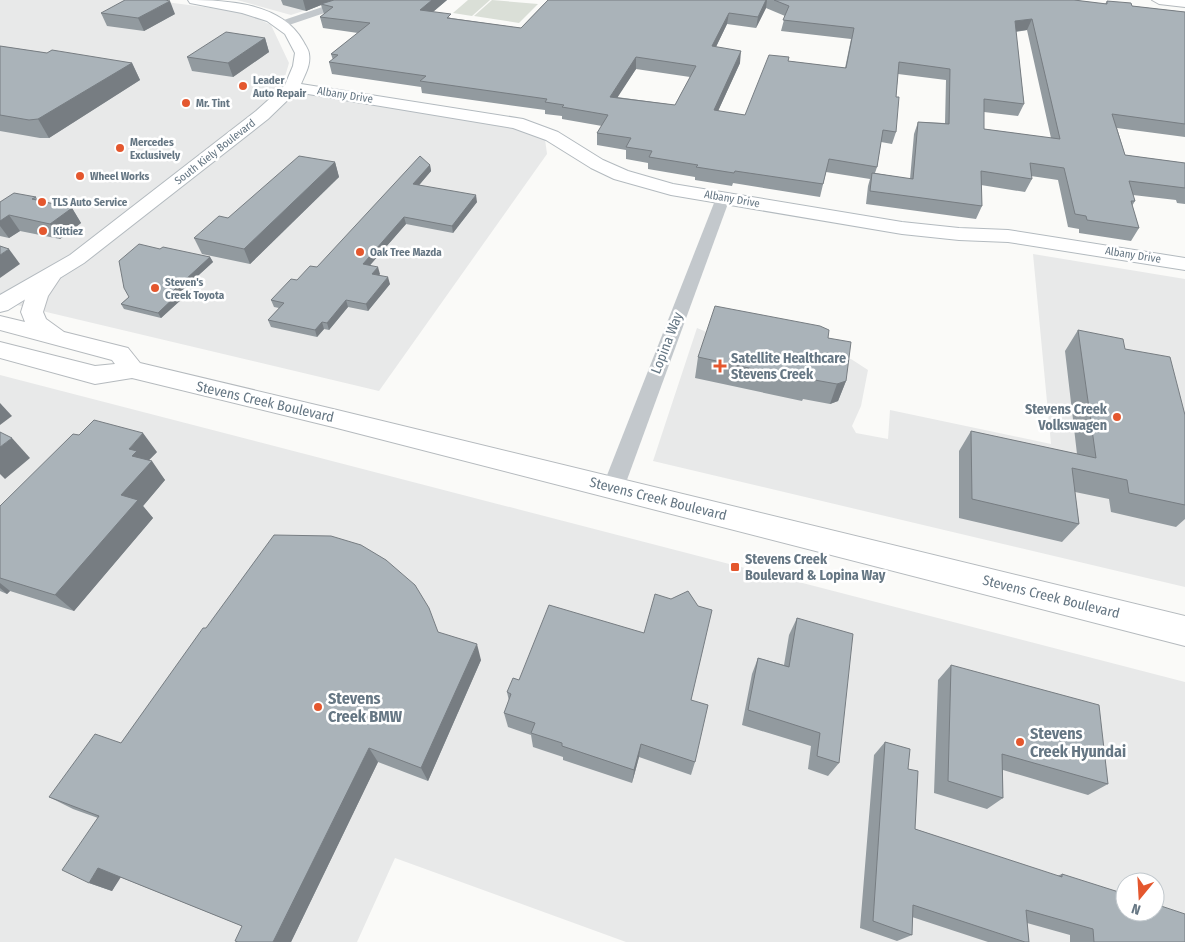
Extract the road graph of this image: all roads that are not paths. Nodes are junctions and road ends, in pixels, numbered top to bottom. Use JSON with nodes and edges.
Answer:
{"nodes":[{"id":1,"x":195,"y":0,"type":"edge"},
{"id":2,"x":353,"y":0,"type":"edge"},
{"id":3,"x":1159,"y":0,"type":"edge"},
{"id":4,"x":1185,"y":3,"type":"edge"},
{"id":5,"x":1166,"y":12,"type":"edge"},
{"id":6,"x":1185,"y":14,"type":"edge"},
{"id":7,"x":282,"y":24,"type":"junction"},
{"id":8,"x":292,"y":87,"type":"junction"},
{"id":9,"x":723,"y":198,"type":"junction"},
{"id":10,"x":1185,"y":264,"type":"edge"},
{"id":11,"x":49,"y":278,"type":"junction"},
{"id":12,"x":0,"y":305,"type":"edge"},
{"id":13,"x":0,"y":324,"type":"edge"},
{"id":14,"x":56,"y":337,"type":"junction"},
{"id":15,"x":0,"y":350,"type":"edge"},
{"id":16,"x":132,"y":370,"type":"junction"},
{"id":17,"x":613,"y":488,"type":"junction"},
{"id":18,"x":1185,"y":631,"type":"edge"}],
"edges":[{"from":1,"to":7,"type":"main road","name":"South Kiely Boulevard"},
{"from":2,"to":7,"type":"street"},
{"from":3,"to":4,"type":"main road"},
{"from":5,"to":6,"type":"street"},
{"from":7,"to":8,"type":"main road","name":"South Kiely Boulevard"},
{"from":8,"to":9,"type":"main road","name":"Albany Drive"},
{"from":8,"to":11,"type":"main road","name":"South Kiely Boulevard"},
{"from":9,"to":10,"type":"main road","name":"Albany Drive"},
{"from":9,"to":17,"type":"street","name":"Lopina Way"},
{"from":11,"to":12,"type":"main road","name":"South Kiely Boulevard"},
{"from":11,"to":14,"type":"main road"},
{"from":13,"to":14,"type":"main road"},
{"from":14,"to":16,"type":"main road"},
{"from":15,"to":16,"type":"main road","name":"Stevens Creek Boulevard"},
{"from":16,"to":17,"type":"main road","name":"Stevens Creek Boulevard"},
{"from":17,"to":18,"type":"main road","name":"Stevens Creek Boulevard"}]}
